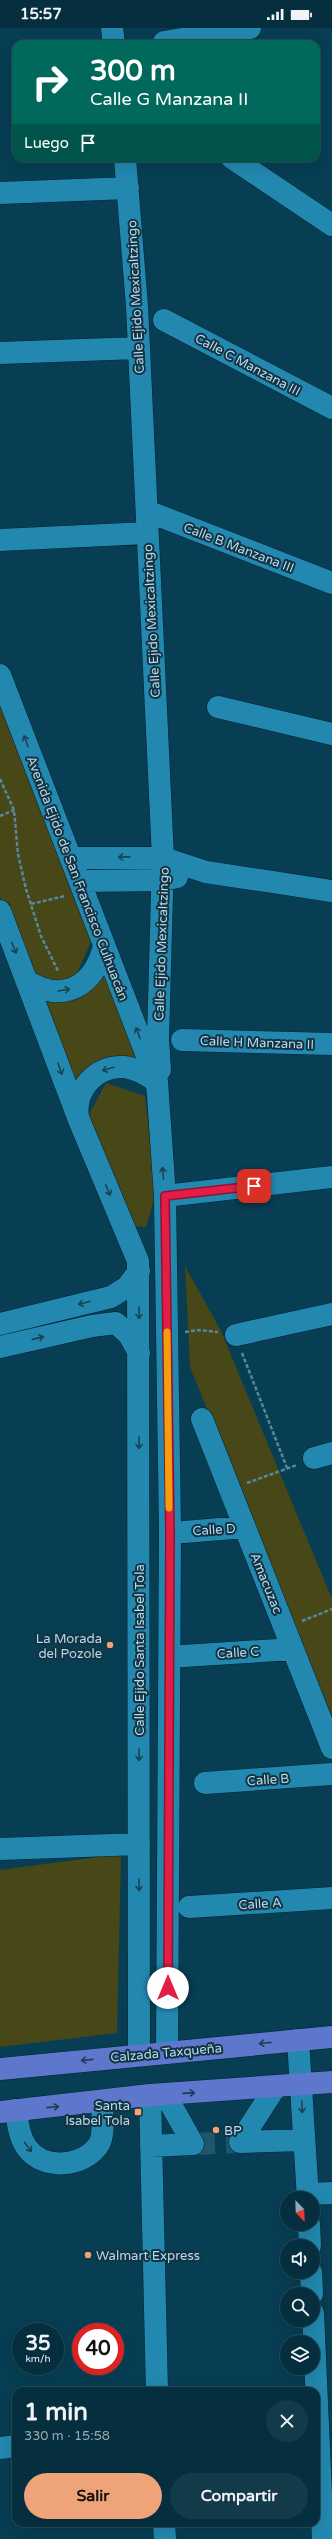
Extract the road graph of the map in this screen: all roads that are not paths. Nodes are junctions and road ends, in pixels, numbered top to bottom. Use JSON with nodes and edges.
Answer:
{"nodes":[{"id":1,"x":112,"y":28,"type":"edge"},
{"id":2,"x":250,"y":28,"type":"edge"},
{"id":3,"x":114,"y":40,"type":"edge"},
{"id":4,"x":176,"y":40,"type":"edge"},
{"id":5,"x":125,"y":162,"type":"edge"},
{"id":6,"x":238,"y":162,"type":"edge"},
{"id":7,"x":128,"y":188,"type":"junction"},
{"id":8,"x":0,"y":193,"type":"edge"},
{"id":9,"x":332,"y":225,"type":"edge"},
{"id":10,"x":164,"y":320,"type":"dead end"},
{"id":11,"x":138,"y":348,"type":"junction"},
{"id":12,"x":0,"y":353,"type":"edge"},
{"id":13,"x":332,"y":408,"type":"edge"},
{"id":14,"x":146,"y":512,"type":"junction"},
{"id":15,"x":147,"y":533,"type":"junction"},
{"id":16,"x":0,"y":540,"type":"edge"},
{"id":17,"x":332,"y":583,"type":"edge"},
{"id":18,"x":0,"y":675,"type":"edge"},
{"id":19,"x":218,"y":707,"type":"dead end"},
{"id":20,"x":332,"y":734,"type":"edge"},
{"id":21,"x":71,"y":858,"type":"junction"},
{"id":22,"x":163,"y":858,"type":"junction"},
{"id":23,"x":206,"y":872,"type":"junction"},
{"id":24,"x":163,"y":880,"type":"junction"},
{"id":25,"x":83,"y":889,"type":"junction"},
{"id":26,"x":332,"y":890,"type":"edge"},
{"id":27,"x":0,"y":911,"type":"edge"},
{"id":28,"x":104,"y":946,"type":"junction"},
{"id":29,"x":27,"y":981,"type":"junction"},
{"id":30,"x":182,"y":1040,"type":"dead end"},
{"id":31,"x":332,"y":1044,"type":"edge"},
{"id":32,"x":157,"y":1082,"type":"junction"},
{"id":33,"x":78,"y":1120,"type":"junction"},
{"id":34,"x":332,"y":1177,"type":"edge"},
{"id":35,"x":165,"y":1196,"type":"junction"},
{"id":36,"x":139,"y":1271,"type":"junction"},
{"id":37,"x":332,"y":1314,"type":"edge"},
{"id":38,"x":0,"y":1324,"type":"edge"},
{"id":39,"x":236,"y":1335,"type":"road end"},
{"id":40,"x":0,"y":1347,"type":"edge"},
{"id":41,"x":139,"y":1353,"type":"junction"},
{"id":42,"x":202,"y":1419,"type":"dead end"},
{"id":43,"x":245,"y":1527,"type":"junction"},
{"id":44,"x":184,"y":1532,"type":"dead end"},
{"id":45,"x":293,"y":1649,"type":"junction"},
{"id":46,"x":183,"y":1656,"type":"dead end"},
{"id":47,"x":332,"y":1748,"type":"edge"},
{"id":48,"x":332,"y":1774,"type":"edge"},
{"id":49,"x":205,"y":1783,"type":"dead end"},
{"id":50,"x":139,"y":1844,"type":"junction"},
{"id":51,"x":0,"y":1849,"type":"edge"},
{"id":52,"x":332,"y":1898,"type":"edge"},
{"id":53,"x":189,"y":1907,"type":"dead end"},
{"id":54,"x":332,"y":2037,"type":"edge"},
{"id":55,"x":298,"y":2040,"type":"junction"},
{"id":56,"x":167,"y":2052,"type":"junction"},
{"id":57,"x":140,"y":2054,"type":"junction"},
{"id":58,"x":0,"y":2069,"type":"edge"},
{"id":59,"x":332,"y":2082,"type":"edge"},
{"id":60,"x":301,"y":2085,"type":"junction"},
{"id":61,"x":276,"y":2086,"type":"junction"},
{"id":62,"x":158,"y":2095,"type":"junction"},
{"id":63,"x":102,"y":2101,"type":"junction"},
{"id":64,"x":8,"y":2111,"type":"edge"},
{"id":65,"x":304,"y":2140,"type":"junction"},
{"id":66,"x":151,"y":2146,"type":"junction"},
{"id":67,"x":308,"y":2191,"type":"edge"},
{"id":68,"x":332,"y":2193,"type":"edge"},
{"id":69,"x":320,"y":2194,"type":"edge"},
{"id":70,"x":314,"y":2327,"type":"edge"},
{"id":71,"x":157,"y":2387,"type":"edge"},
{"id":72,"x":317,"y":2387,"type":"edge"},
{"id":73,"x":320,"y":2432,"type":"edge"},
{"id":74,"x":12,"y":2446,"type":"edge"},
{"id":75,"x":0,"y":2448,"type":"edge"},
{"id":76,"x":164,"y":2527,"type":"edge"},
{"id":77,"x":326,"y":2534,"type":"edge"},
{"id":78,"x":165,"y":2539,"type":"edge"}],
"edges":[{"from":1,"to":3,"type":"street"},
{"from":2,"to":4,"type":"street"},
{"from":5,"to":7,"type":"street","name":"Calle Ejido Mexicaltzingo"},
{"from":6,"to":9,"type":"street"},
{"from":7,"to":8,"type":"street"},
{"from":7,"to":11,"type":"street","name":"Calle Ejido Mexicaltzingo"},
{"from":10,"to":13,"type":"street","name":"Calle C Manzana III"},
{"from":11,"to":12,"type":"street"},
{"from":11,"to":14,"type":"street","name":"Calle Ejido Mexicaltzingo"},
{"from":14,"to":15,"type":"street","name":"Calle Ejido Mexicaltzingo"},
{"from":14,"to":17,"type":"street","name":"Calle B Manzana III"},
{"from":15,"to":16,"type":"street"},
{"from":15,"to":22,"type":"street","name":"Calle Ejido Mexicaltzingo"},
{"from":21,"to":18,"type":"street","name":"Avenida Ejido de San Francisco Culhuacán","one_way":true},
{"from":19,"to":20,"type":"street"},
{"from":22,"to":21,"type":"street","one_way":true},
{"from":21,"to":25,"type":"street","name":"Avenida Ejido de San Francisco Culhuacán"},
{"from":22,"to":23,"type":"street"},
{"from":22,"to":24,"type":"street","name":"Calle Ejido Mexicaltzingo"},
{"from":23,"to":24,"type":"street"},
{"from":23,"to":26,"type":"street"},
{"from":24,"to":25,"type":"street"},
{"from":24,"to":32,"type":"street","name":"Calle Ejido Mexicaltzingo"},
{"from":25,"to":28,"type":"street","name":"Avenida Ejido de San Francisco Culhuacán"},
{"from":27,"to":29,"type":"street","one_way":true},
{"from":29,"to":28,"type":"street","one_way":true},
{"from":32,"to":28,"type":"street","name":"Avenida Ejido de San Francisco Culhuacán","one_way":true},
{"from":29,"to":33,"type":"street","one_way":true},
{"from":30,"to":31,"type":"street","name":"Calle H Manzana II"},
{"from":32,"to":33,"type":"street","one_way":true},
{"from":35,"to":32,"type":"street","one_way":true},
{"from":33,"to":36,"type":"street","name":"Calle Ejido Santa Isabel Tola","one_way":true},
{"from":34,"to":35,"type":"street"},
{"from":35,"to":56,"type":"street"},
{"from":36,"to":38,"type":"street","one_way":true},
{"from":36,"to":41,"type":"street","name":"Calle Ejido Santa Isabel Tola","one_way":true},
{"from":37,"to":39,"type":"street"},
{"from":40,"to":41,"type":"street","one_way":true},
{"from":41,"to":50,"type":"street","name":"Calle Ejido Santa Isabel Tola","one_way":true},
{"from":42,"to":43,"type":"street","name":"Amacuzac"},
{"from":43,"to":44,"type":"street","name":"Calle D"},
{"from":43,"to":45,"type":"street","name":"Amacuzac"},
{"from":45,"to":46,"type":"street","name":"Calle C"},
{"from":45,"to":47,"type":"street","name":"Amacuzac"},
{"from":48,"to":49,"type":"street","name":"Calle B"},
{"from":50,"to":51,"type":"street"},
{"from":50,"to":57,"type":"street","name":"Calle Ejido Santa Isabel Tola","one_way":true},
{"from":52,"to":53,"type":"street","name":"Calle A"},
{"from":54,"to":55,"type":"main road","name":"Calzada Taxqueña"},
{"from":55,"to":56,"type":"main road","name":"Calzada Taxqueña","one_way":true},
{"from":55,"to":60,"type":"street"},
{"from":56,"to":57,"type":"main road","name":"Calzada Taxqueña"},
{"from":57,"to":58,"type":"main road","name":"Calzada Taxqueña","one_way":true},
{"from":59,"to":60,"type":"main road"},
{"from":60,"to":61,"type":"main road"},
{"from":60,"to":65,"type":"street","one_way":true},
{"from":62,"to":61,"type":"main road","one_way":true},
{"from":61,"to":65,"type":"street"},
{"from":62,"to":63,"type":"main road"},
{"from":62,"to":66,"type":"street"},
{"from":62,"to":66,"type":"street"},
{"from":64,"to":63,"type":"main road","one_way":true},
{"from":64,"to":63,"type":"street","one_way":true},
{"from":65,"to":67,"type":"street"},
{"from":66,"to":71,"type":"street"},
{"from":68,"to":69,"type":"street"},
{"from":70,"to":72,"type":"street"},
{"from":73,"to":77,"type":"street"},
{"from":74,"to":75,"type":"street"},
{"from":76,"to":78,"type":"street"}]}
